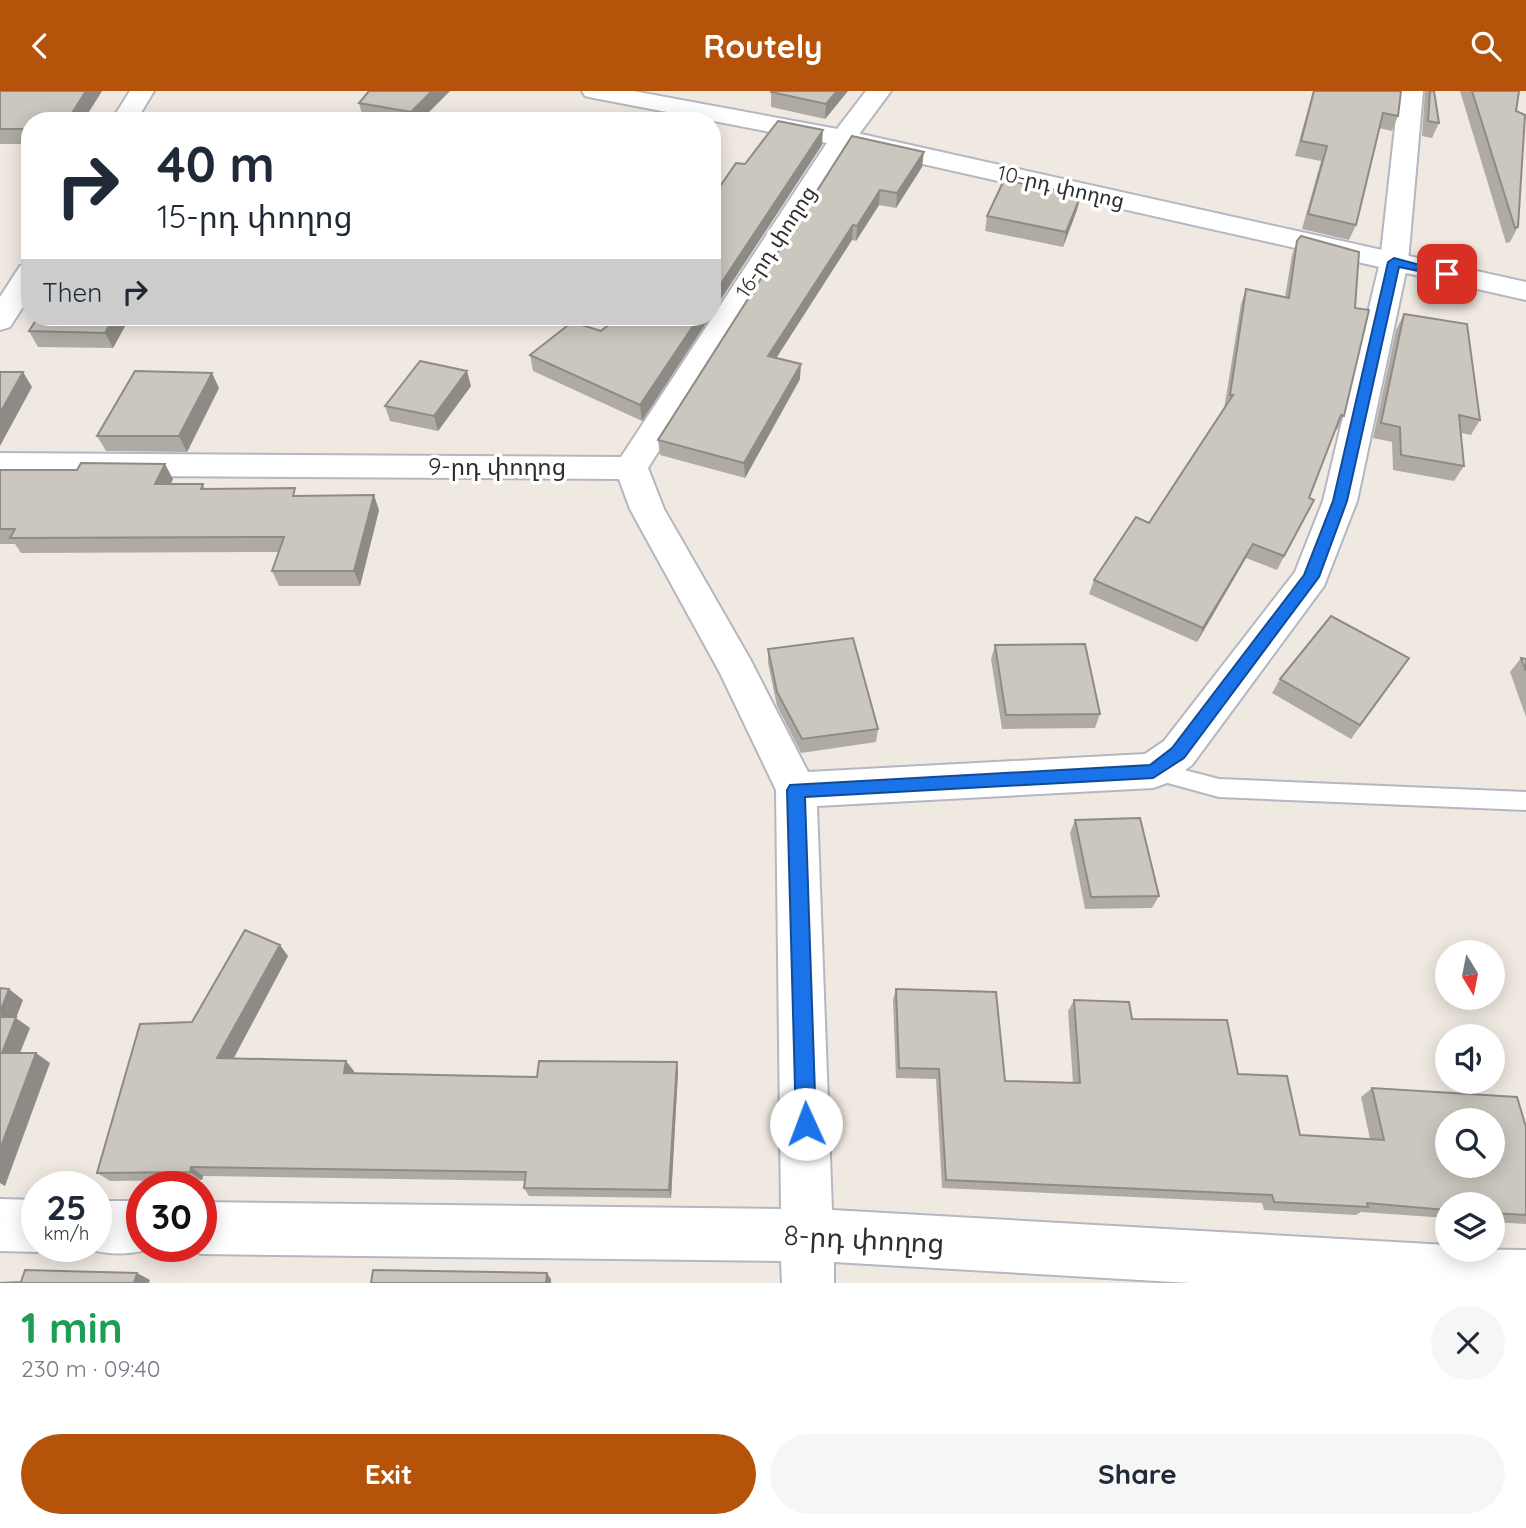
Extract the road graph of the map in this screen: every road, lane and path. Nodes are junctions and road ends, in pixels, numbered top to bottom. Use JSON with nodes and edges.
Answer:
{"nodes":[{"id":1,"x":142,"y":91,"type":"edge"},
{"id":2,"x":594,"y":91,"type":"edge"},
{"id":3,"x":879,"y":91,"type":"edge"},
{"id":4,"x":1411,"y":91,"type":"edge"},
{"id":5,"x":129,"y":112,"type":"edge"},
{"id":6,"x":705,"y":112,"type":"edge"},
{"id":7,"x":721,"y":115,"type":"edge"},
{"id":8,"x":843,"y":138,"type":"junction"},
{"id":9,"x":1394,"y":262,"type":"junction"},
{"id":10,"x":21,"y":287,"type":"edge"},
{"id":11,"x":1526,"y":291,"type":"edge"},
{"id":12,"x":0,"y":321,"type":"edge"},
{"id":13,"x":0,"y":464,"type":"edge"},
{"id":14,"x":631,"y":468,"type":"junction"},
{"id":15,"x":1153,"y":771,"type":"junction"},
{"id":16,"x":796,"y":790,"type":"junction"},
{"id":17,"x":1526,"y":801,"type":"edge"},
{"id":18,"x":0,"y":1225,"type":"edge"},
{"id":19,"x":21,"y":1226,"type":"edge"},
{"id":20,"x":217,"y":1229,"type":"edge"},
{"id":21,"x":808,"y":1259,"type":"edge"},
{"id":22,"x":1526,"y":1276,"type":"edge"}],
"edges":[{"from":1,"to":5,"type":"street"},
{"from":2,"to":6,"type":"street","name":"10-րդ փողոց"},
{"from":3,"to":8,"type":"street","name":"16-րդ փողոց"},
{"from":4,"to":9,"type":"street"},
{"from":7,"to":8,"type":"street","name":"10-րդ փողոց"},
{"from":8,"to":9,"type":"street","name":"10-րդ փողոց"},
{"from":8,"to":14,"type":"street","name":"16-րդ փողոց"},
{"from":9,"to":11,"type":"street","name":"10-րդ փողոց"},
{"from":9,"to":15,"type":"street"},
{"from":10,"to":12,"type":"street"},
{"from":13,"to":14,"type":"street","name":"9-րդ փողոց"},
{"from":14,"to":16,"type":"street"},
{"from":15,"to":16,"type":"street"},
{"from":15,"to":17,"type":"lane"},
{"from":16,"to":21,"type":"street"},
{"from":18,"to":19,"type":"street"},
{"from":20,"to":21,"type":"street","name":"8-րդ փողոց"},
{"from":21,"to":22,"type":"street","name":"8-րդ փողոց"}]}
